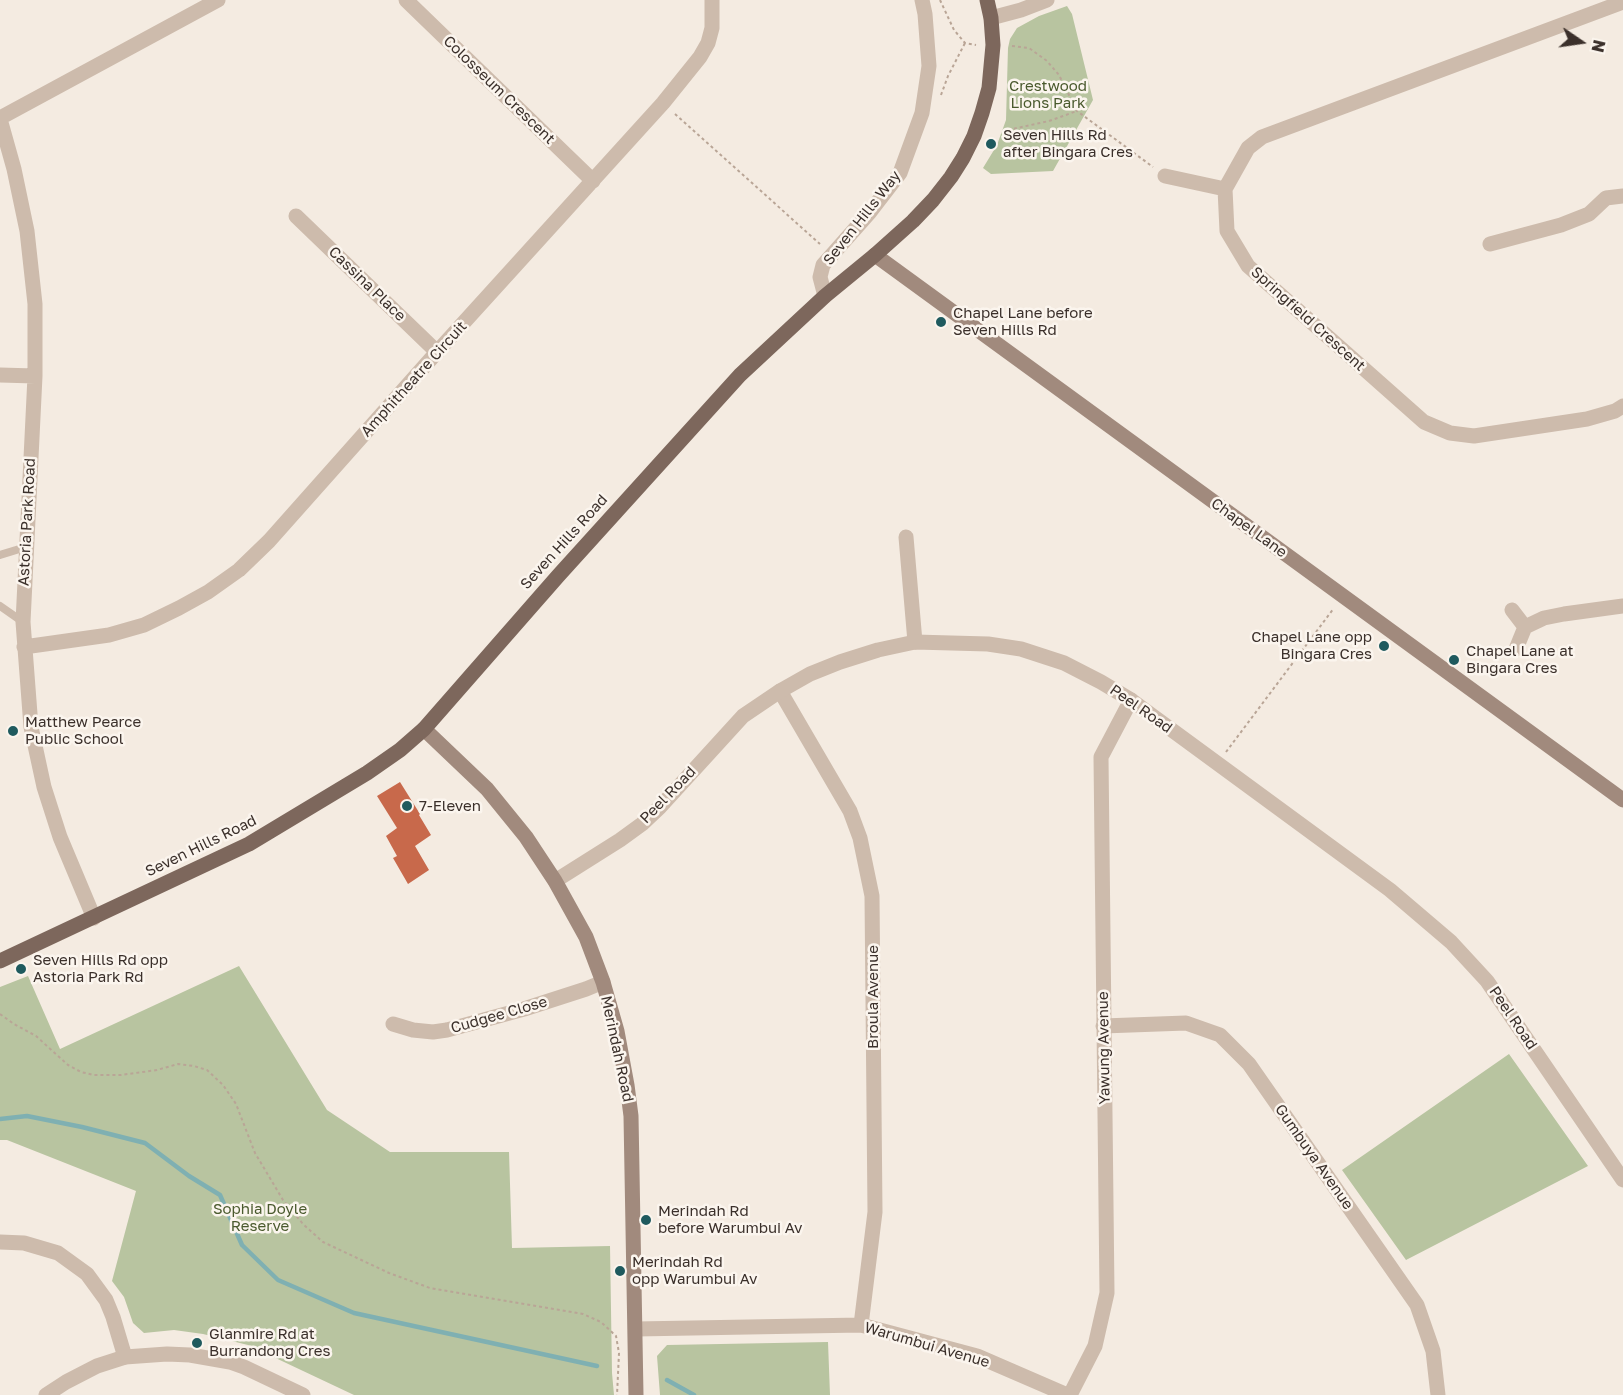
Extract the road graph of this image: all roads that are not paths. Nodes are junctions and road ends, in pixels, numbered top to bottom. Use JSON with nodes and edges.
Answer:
{"nodes":[{"id":1,"x":218,"y":0,"type":"edge"},
{"id":2,"x":406,"y":0,"type":"edge"},
{"id":3,"x":712,"y":0,"type":"edge"},
{"id":4,"x":922,"y":0,"type":"edge"},
{"id":5,"x":987,"y":0,"type":"edge"},
{"id":6,"x":1047,"y":0,"type":"edge"},
{"id":7,"x":1623,"y":2,"type":"edge"},
{"id":8,"x":991,"y":18,"type":"junction"},
{"id":9,"x":0,"y":119,"type":"edge"},
{"id":10,"x":1165,"y":176,"type":"road end"},
{"id":11,"x":593,"y":181,"type":"junction"},
{"id":12,"x":1225,"y":189,"type":"junction"},
{"id":13,"x":1623,"y":196,"type":"edge"},
{"id":14,"x":296,"y":216,"type":"dead end"},
{"id":15,"x":1490,"y":244,"type":"dead end"},
{"id":16,"x":875,"y":255,"type":"junction"},
{"id":17,"x":825,"y":296,"type":"junction"},
{"id":18,"x":437,"y":352,"type":"junction"},
{"id":19,"x":0,"y":375,"type":"edge"},
{"id":20,"x":35,"y":376,"type":"junction"},
{"id":21,"x":1623,"y":406,"type":"edge"},
{"id":22,"x":906,"y":537,"type":"dead end"},
{"id":23,"x":26,"y":547,"type":"junction"},
{"id":24,"x":0,"y":555,"type":"edge"},
{"id":25,"x":0,"y":606,"type":"edge"},
{"id":26,"x":1623,"y":606,"type":"edge"},
{"id":27,"x":1512,"y":610,"type":"dead end"},
{"id":28,"x":23,"y":622,"type":"junction"},
{"id":29,"x":1525,"y":627,"type":"junction"},
{"id":30,"x":915,"y":642,"type":"junction"},
{"id":31,"x":24,"y":647,"type":"junction"},
{"id":32,"x":1516,"y":649,"type":"dead end"},
{"id":33,"x":780,"y":691,"type":"junction"},
{"id":34,"x":1131,"y":700,"type":"junction"},
{"id":35,"x":424,"y":729,"type":"junction"},
{"id":36,"x":1623,"y":800,"type":"edge"},
{"id":37,"x":555,"y":881,"type":"junction"},
{"id":38,"x":94,"y":918,"type":"junction"},
{"id":39,"x":0,"y":962,"type":"edge"},
{"id":40,"x":603,"y":982,"type":"junction"},
{"id":41,"x":393,"y":1024,"type":"dead end"},
{"id":42,"x":1103,"y":1026,"type":"junction"},
{"id":43,"x":1623,"y":1180,"type":"edge"},
{"id":44,"x":0,"y":1242,"type":"edge"},
{"id":45,"x":861,"y":1325,"type":"junction"},
{"id":46,"x":636,"y":1329,"type":"junction"},
{"id":47,"x":125,"y":1357,"type":"junction"},
{"id":48,"x":46,"y":1395,"type":"edge"},
{"id":49,"x":303,"y":1395,"type":"edge"},
{"id":50,"x":636,"y":1395,"type":"edge"},
{"id":51,"x":1068,"y":1395,"type":"edge"},
{"id":52,"x":1438,"y":1395,"type":"edge"}],
"edges":[{"from":1,"to":9,"type":"street"},
{"from":2,"to":11,"type":"street","name":"Colosseum Crescent"},
{"from":3,"to":11,"type":"street","name":"Amphitheatre Circuit"},
{"from":4,"to":17,"type":"street","name":"Seven Hills Way"},
{"from":5,"to":8,"type":"main road","name":"Seven Hills Road"},
{"from":6,"to":8,"type":"street"},
{"from":7,"to":12,"type":"street"},
{"from":8,"to":16,"type":"main road","name":"Seven Hills Road"},
{"from":9,"to":20,"type":"street","name":"Astoria Park Road"},
{"from":10,"to":12,"type":"street"},
{"from":11,"to":18,"type":"street","name":"Amphitheatre Circuit"},
{"from":12,"to":21,"type":"street","name":"Springfield Crescent"},
{"from":13,"to":15,"type":"street"},
{"from":14,"to":18,"type":"street","name":"Cassina Place"},
{"from":16,"to":17,"type":"main road","name":"Seven Hills Road"},
{"from":16,"to":36,"type":"main road","name":"Chapel Lane"},
{"from":17,"to":35,"type":"main road","name":"Seven Hills Road"},
{"from":18,"to":31,"type":"street","name":"Amphitheatre Circuit"},
{"from":19,"to":20,"type":"street"},
{"from":20,"to":23,"type":"street","name":"Astoria Park Road"},
{"from":22,"to":30,"type":"street"},
{"from":23,"to":24,"type":"lane"},
{"from":23,"to":28,"type":"street","name":"Astoria Park Road"},
{"from":25,"to":28,"type":"lane"},
{"from":26,"to":29,"type":"street"},
{"from":27,"to":29,"type":"street"},
{"from":28,"to":31,"type":"street","name":"Astoria Park Road"},
{"from":29,"to":32,"type":"street"},
{"from":30,"to":33,"type":"street","name":"Peel Road"},
{"from":30,"to":34,"type":"street","name":"Peel Road"},
{"from":31,"to":38,"type":"street","name":"Astoria Park Road"},
{"from":33,"to":37,"type":"street","name":"Peel Road"},
{"from":33,"to":45,"type":"street","name":"Broula Avenue"},
{"from":34,"to":42,"type":"street","name":"Yawung Avenue"},
{"from":34,"to":43,"type":"street","name":"Peel Road"},
{"from":35,"to":37,"type":"main road","name":"Merindah Road"},
{"from":35,"to":38,"type":"main road","name":"Seven Hills Road"},
{"from":37,"to":40,"type":"main road","name":"Merindah Road"},
{"from":38,"to":39,"type":"main road","name":"Seven Hills Road"},
{"from":40,"to":41,"type":"street","name":"Cudgee Close"},
{"from":40,"to":46,"type":"main road","name":"Merindah Road"},
{"from":42,"to":51,"type":"street","name":"Yawung Avenue"},
{"from":42,"to":52,"type":"street","name":"Gumbuya Avenue"},
{"from":44,"to":47,"type":"street"},
{"from":45,"to":46,"type":"street","name":"Warumbui Avenue"},
{"from":45,"to":51,"type":"street","name":"Warumbui Avenue"},
{"from":46,"to":50,"type":"main road","name":"Merindah Road"},
{"from":47,"to":48,"type":"street"},
{"from":47,"to":49,"type":"street"}]}
